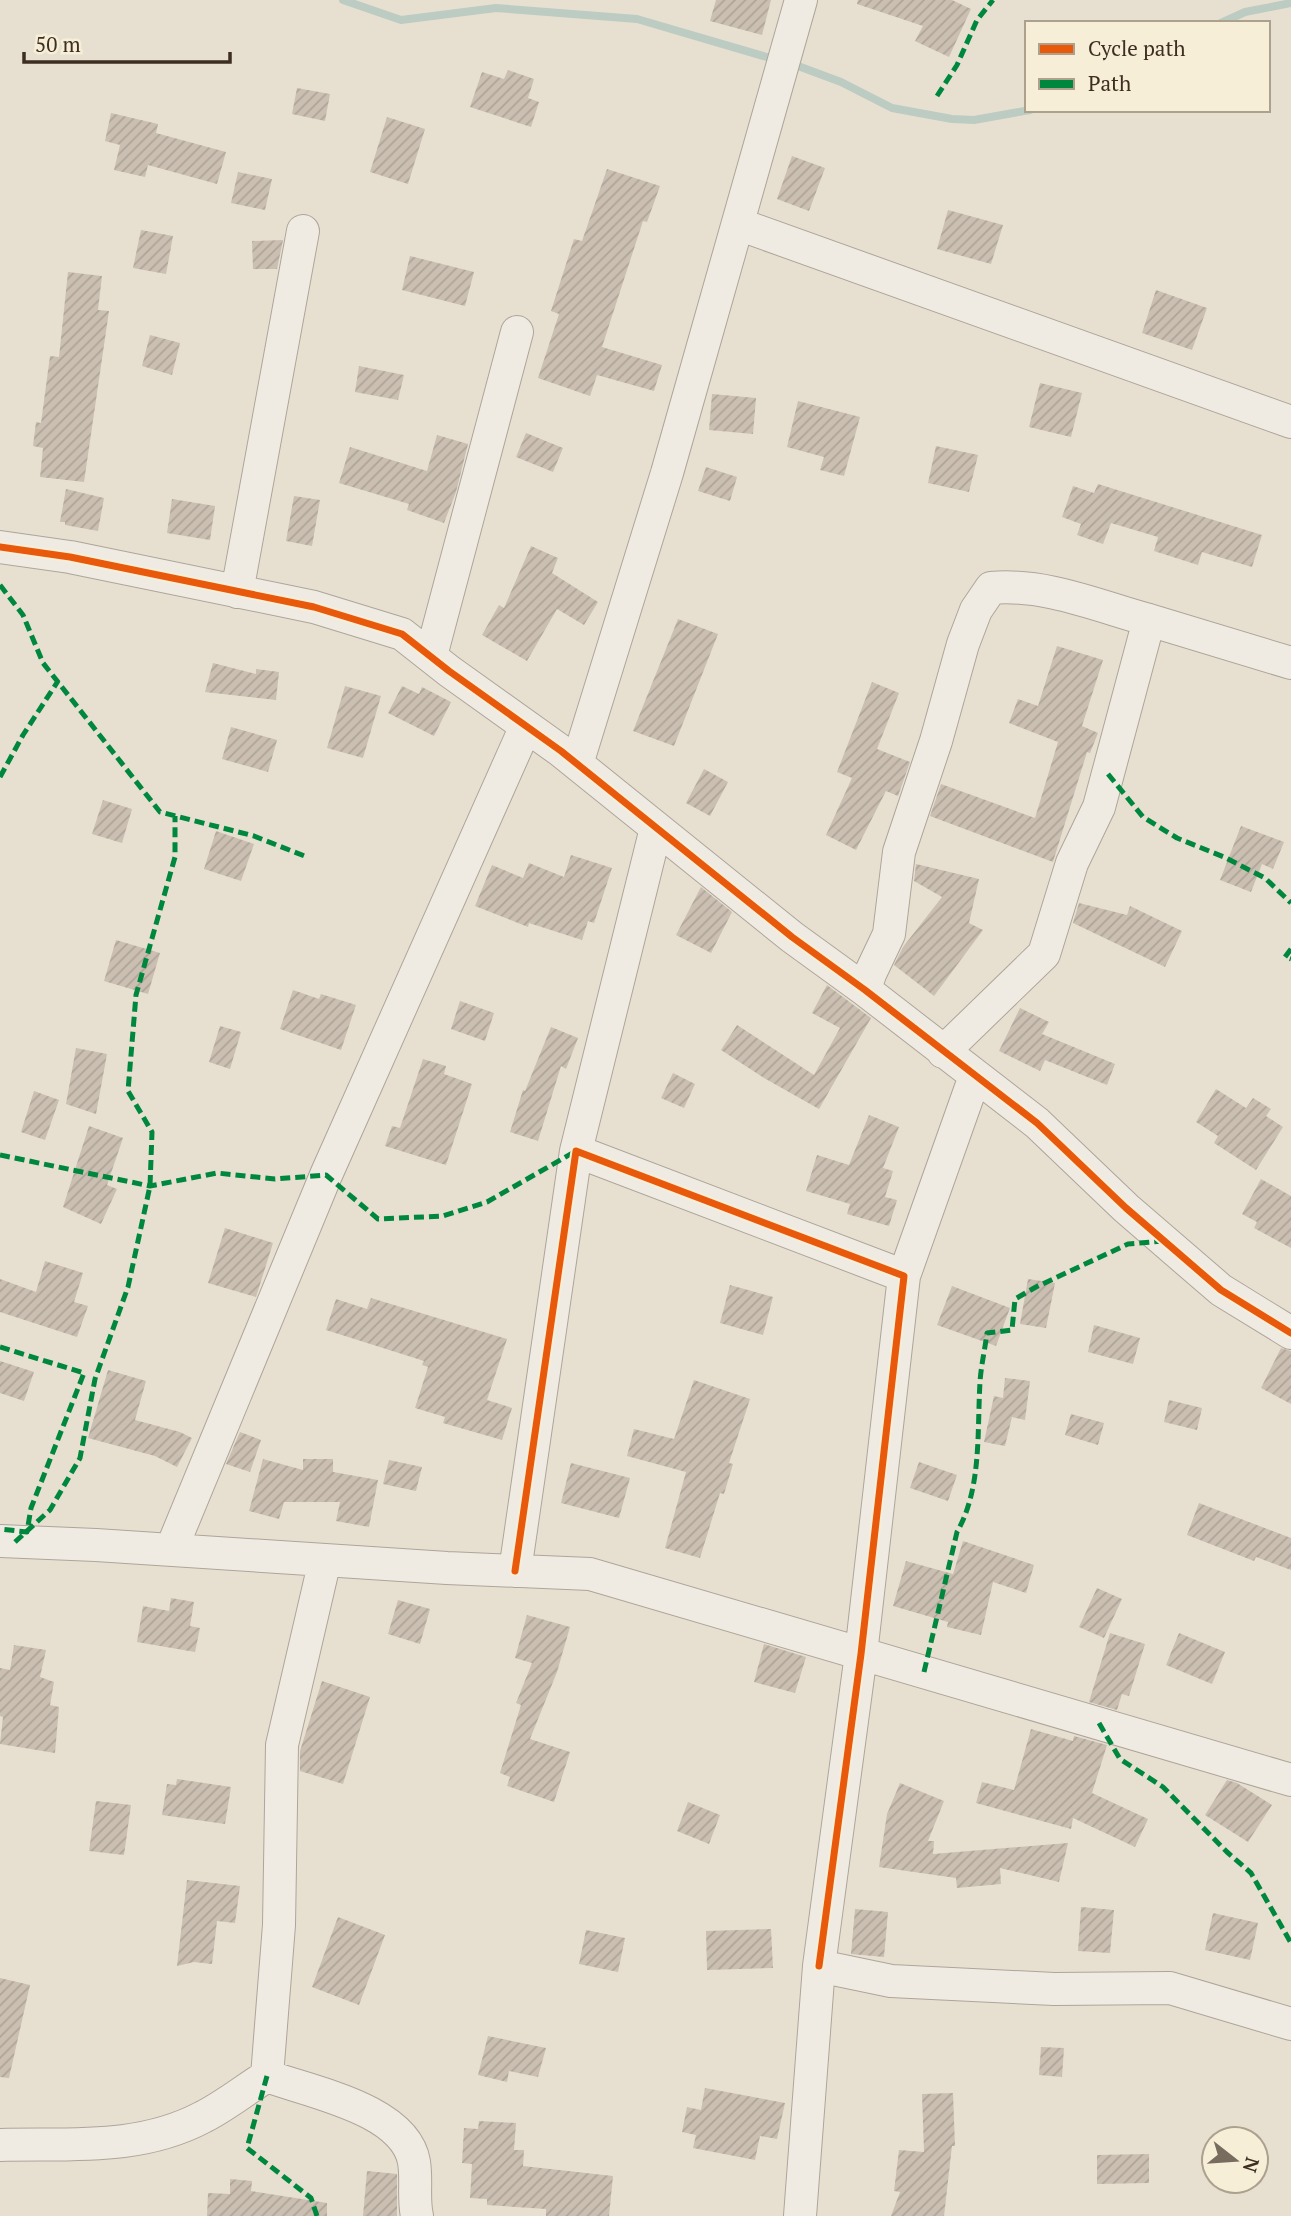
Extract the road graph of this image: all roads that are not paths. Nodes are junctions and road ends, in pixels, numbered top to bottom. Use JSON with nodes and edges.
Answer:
{"nodes":[{"id":1,"x":801,"y":0,"type":"edge"},
{"id":2,"x":738,"y":225,"type":"junction"},
{"id":3,"x":303,"y":231,"type":"dead end"},
{"id":4,"x":517,"y":332,"type":"dead end"},
{"id":5,"x":1291,"y":422,"type":"edge"},
{"id":6,"x":0,"y":547,"type":"edge"},
{"id":7,"x":237,"y":592,"type":"junction"},
{"id":8,"x":1149,"y":620,"type":"junction"},
{"id":9,"x":431,"y":656,"type":"junction"},
{"id":10,"x":1291,"y":663,"type":"edge"},
{"id":11,"x":526,"y":726,"type":"junction"},
{"id":12,"x":577,"y":764,"type":"junction"},
{"id":13,"x":656,"y":828,"type":"junction"},
{"id":14,"x":865,"y":990,"type":"junction"},
{"id":15,"x":943,"y":1052,"type":"junction"},
{"id":16,"x":975,"y":1076,"type":"junction"},
{"id":17,"x":576,"y":1150,"type":"junction"},
{"id":18,"x":904,"y":1276,"type":"junction"},
{"id":19,"x":1291,"y":1333,"type":"edge"},
{"id":20,"x":0,"y":1541,"type":"edge"},
{"id":21,"x":171,"y":1550,"type":"junction"},
{"id":22,"x":325,"y":1560,"type":"junction"},
{"id":23,"x":515,"y":1571,"type":"junction"},
{"id":24,"x":861,"y":1654,"type":"junction"},
{"id":25,"x":1291,"y":1780,"type":"edge"},
{"id":26,"x":819,"y":1966,"type":"junction"},
{"id":27,"x":1291,"y":2024,"type":"edge"},
{"id":28,"x":267,"y":2076,"type":"junction"},
{"id":29,"x":0,"y":2145,"type":"edge"},
{"id":30,"x":417,"y":2216,"type":"edge"},
{"id":31,"x":800,"y":2216,"type":"edge"}],
"edges":[{"from":1,"to":2,"type":"street"},
{"from":2,"to":5,"type":"street"},
{"from":2,"to":12,"type":"street"},
{"from":3,"to":7,"type":"street"},
{"from":4,"to":9,"type":"street"},
{"from":6,"to":7,"type":"street"},
{"from":7,"to":9,"type":"street"},
{"from":8,"to":10,"type":"street"},
{"from":8,"to":14,"type":"street"},
{"from":8,"to":15,"type":"street"},
{"from":9,"to":11,"type":"street"},
{"from":11,"to":12,"type":"street"},
{"from":11,"to":21,"type":"street"},
{"from":12,"to":13,"type":"street"},
{"from":13,"to":14,"type":"street"},
{"from":13,"to":17,"type":"street"},
{"from":14,"to":15,"type":"street"},
{"from":15,"to":16,"type":"street"},
{"from":16,"to":18,"type":"street"},
{"from":16,"to":19,"type":"street"},
{"from":17,"to":18,"type":"street"},
{"from":17,"to":23,"type":"street"},
{"from":18,"to":24,"type":"street"},
{"from":20,"to":21,"type":"street"},
{"from":21,"to":22,"type":"street"},
{"from":22,"to":23,"type":"street"},
{"from":22,"to":28,"type":"street"},
{"from":23,"to":24,"type":"street"},
{"from":24,"to":25,"type":"street"},
{"from":24,"to":26,"type":"street"},
{"from":26,"to":27,"type":"street"},
{"from":26,"to":31,"type":"street"},
{"from":28,"to":29,"type":"street"},
{"from":28,"to":30,"type":"street"}]}
